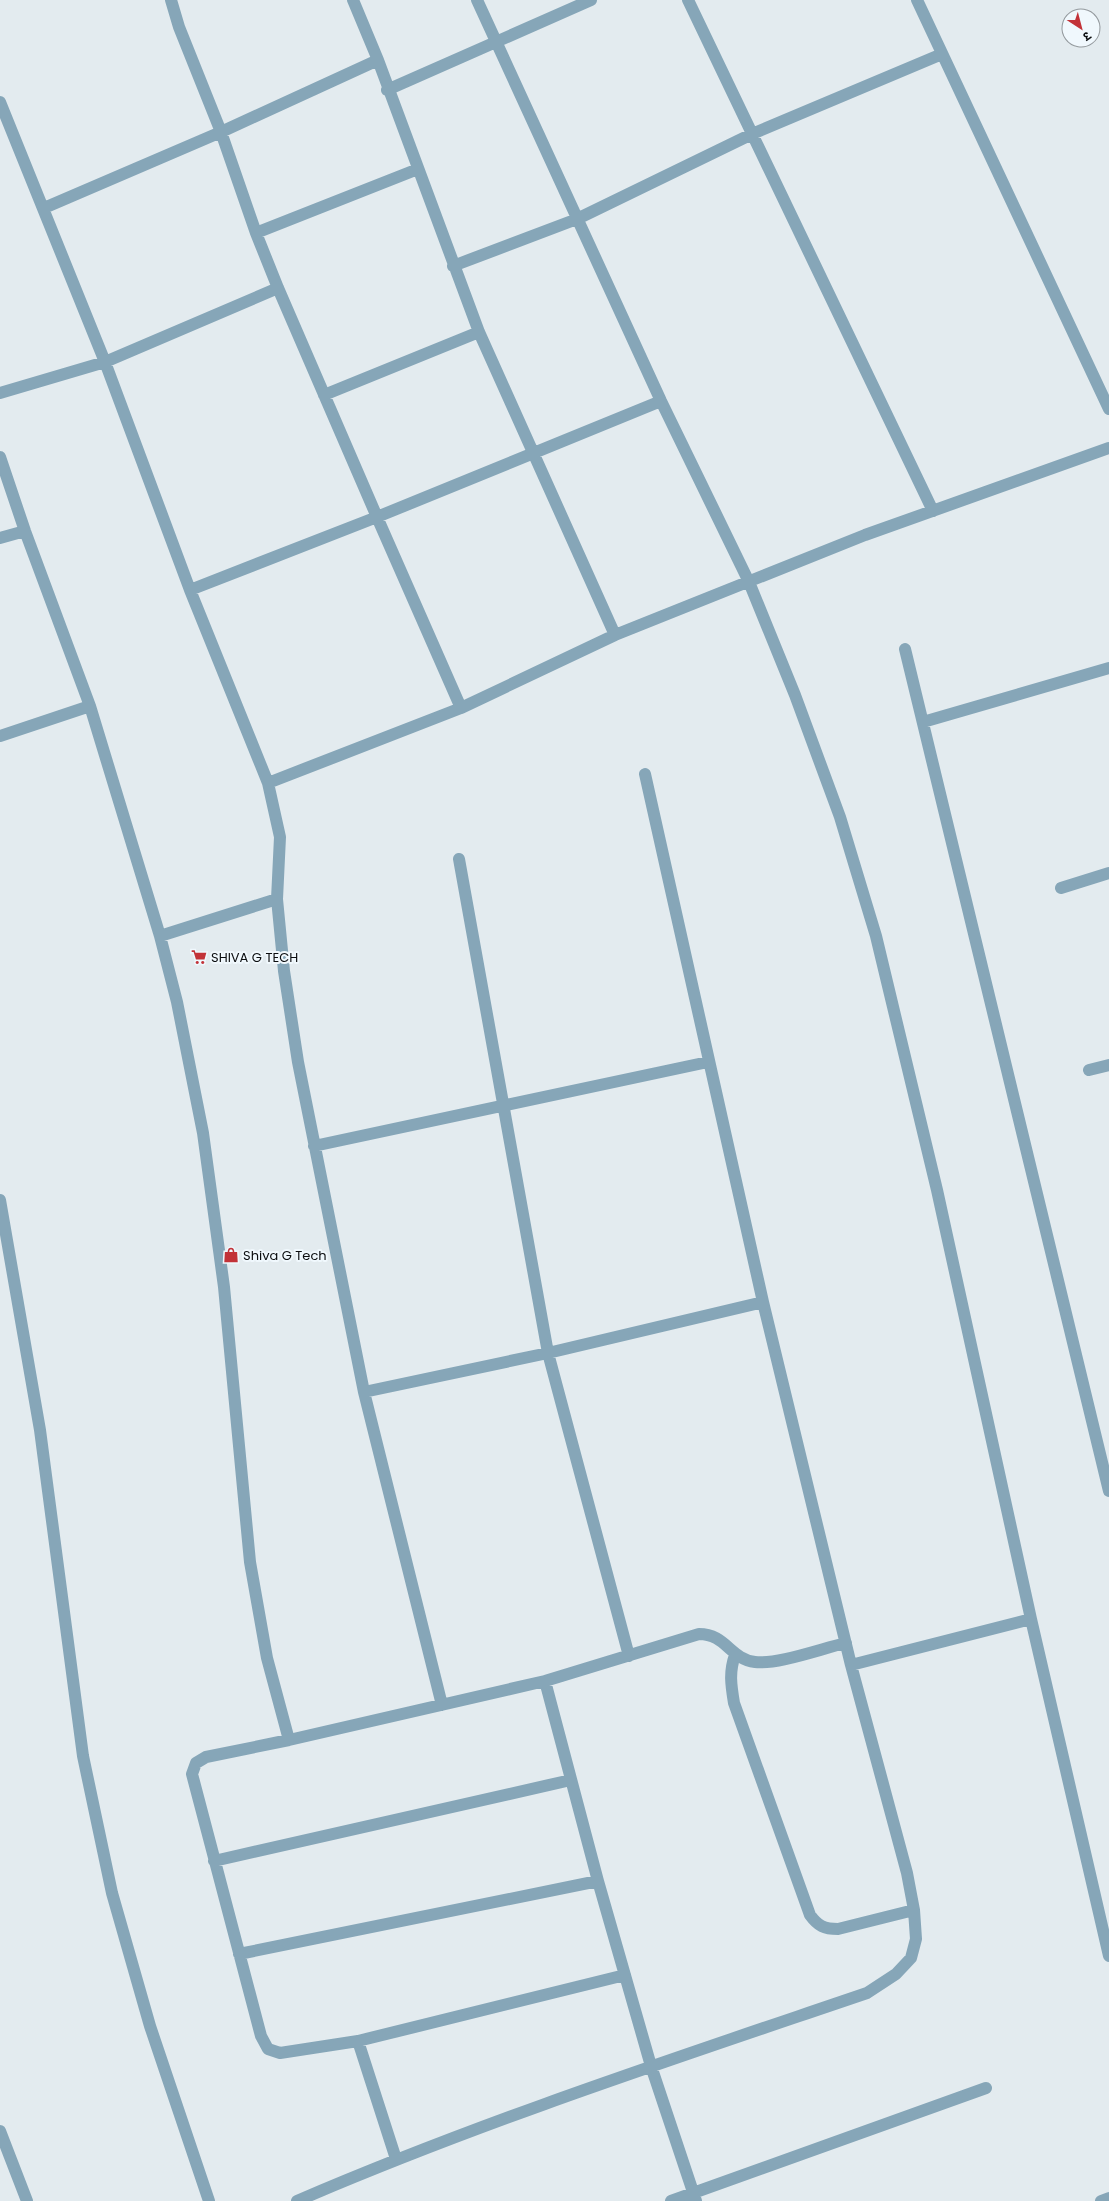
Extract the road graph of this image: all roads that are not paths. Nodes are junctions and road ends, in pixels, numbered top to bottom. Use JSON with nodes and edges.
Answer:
{"nodes":[{"id":1,"x":171,"y":0,"type":"edge"},
{"id":2,"x":353,"y":0,"type":"edge"},
{"id":3,"x":477,"y":0,"type":"edge"},
{"id":4,"x":591,"y":0,"type":"edge"},
{"id":5,"x":688,"y":0,"type":"edge"},
{"id":6,"x":917,"y":0,"type":"edge"},
{"id":7,"x":495,"y":42,"type":"junction"},
{"id":8,"x":942,"y":54,"type":"junction"},
{"id":9,"x":378,"y":60,"type":"junction"},
{"id":10,"x":388,"y":90,"type":"junction"},
{"id":11,"x":0,"y":102,"type":"edge"},
{"id":12,"x":221,"y":132,"type":"junction"},
{"id":13,"x":752,"y":134,"type":"junction"},
{"id":14,"x":418,"y":169,"type":"junction"},
{"id":15,"x":44,"y":208,"type":"junction"},
{"id":16,"x":577,"y":219,"type":"junction"},
{"id":17,"x":256,"y":233,"type":"junction"},
{"id":18,"x":453,"y":266,"type":"junction"},
{"id":19,"x":278,"y":288,"type":"junction"},
{"id":20,"x":478,"y":332,"type":"junction"},
{"id":21,"x":105,"y":362,"type":"junction"},
{"id":22,"x":0,"y":393,"type":"edge"},
{"id":23,"x":324,"y":395,"type":"junction"},
{"id":24,"x":661,"y":401,"type":"junction"},
{"id":25,"x":1109,"y":409,"type":"edge"},
{"id":26,"x":1109,"y":448,"type":"edge"},
{"id":27,"x":533,"y":453,"type":"junction"},
{"id":28,"x":0,"y":457,"type":"edge"},
{"id":29,"x":933,"y":511,"type":"junction"},
{"id":30,"x":377,"y":517,"type":"junction"},
{"id":31,"x":25,"y":531,"type":"junction"},
{"id":32,"x":0,"y":538,"type":"edge"},
{"id":33,"x":749,"y":582,"type":"junction"},
{"id":34,"x":190,"y":590,"type":"junction"},
{"id":35,"x":615,"y":635,"type":"junction"},
{"id":36,"x":905,"y":649,"type":"dead end"},
{"id":37,"x":1109,"y":668,"type":"edge"},
{"id":38,"x":90,"y":706,"type":"junction"},
{"id":39,"x":461,"y":708,"type":"junction"},
{"id":40,"x":923,"y":722,"type":"junction"},
{"id":41,"x":0,"y":736,"type":"edge"},
{"id":42,"x":645,"y":774,"type":"dead end"},
{"id":43,"x":268,"y":783,"type":"junction"},
{"id":44,"x":459,"y":859,"type":"dead end"},
{"id":45,"x":1109,"y":873,"type":"edge"},
{"id":46,"x":1061,"y":888,"type":"dead end"},
{"id":47,"x":277,"y":899,"type":"junction"},
{"id":48,"x":160,"y":936,"type":"junction"},
{"id":49,"x":708,"y":1062,"type":"junction"},
{"id":50,"x":1109,"y":1065,"type":"edge"},
{"id":51,"x":1090,"y":1070,"type":"dead end"},
{"id":52,"x":504,"y":1105,"type":"junction"},
{"id":53,"x":314,"y":1146,"type":"junction"},
{"id":54,"x":0,"y":1200,"type":"edge"},
{"id":55,"x":763,"y":1302,"type":"junction"},
{"id":56,"x":548,"y":1353,"type":"junction"},
{"id":57,"x":364,"y":1392,"type":"junction"},
{"id":58,"x":1109,"y":1487,"type":"edge"},
{"id":59,"x":1031,"y":1619,"type":"junction"},
{"id":60,"x":846,"y":1643,"type":"junction"},
{"id":61,"x":735,"y":1655,"type":"junction"},
{"id":62,"x":629,"y":1656,"type":"junction"},
{"id":63,"x":851,"y":1665,"type":"junction"},
{"id":64,"x":545,"y":1681,"type":"junction"},
{"id":65,"x":442,"y":1705,"type":"junction"},
{"id":66,"x":289,"y":1740,"type":"junction"},
{"id":67,"x":571,"y":1780,"type":"junction"},
{"id":68,"x":214,"y":1861,"type":"junction"},
{"id":69,"x":598,"y":1881,"type":"junction"},
{"id":70,"x":914,"y":1910,"type":"junction"},
{"id":71,"x":239,"y":1954,"type":"junction"},
{"id":72,"x":1109,"y":1956,"type":"edge"},
{"id":73,"x":625,"y":1975,"type":"junction"},
{"id":74,"x":358,"y":2041,"type":"junction"},
{"id":75,"x":651,"y":2066,"type":"junction"},
{"id":76,"x":986,"y":2088,"type":"dead end"},
{"id":77,"x":0,"y":2131,"type":"edge"},
{"id":78,"x":396,"y":2159,"type":"junction"},
{"id":79,"x":695,"y":2197,"type":"edge"},
{"id":80,"x":1109,"y":2198,"type":"edge"},
{"id":81,"x":27,"y":2201,"type":"edge"},
{"id":82,"x":209,"y":2201,"type":"edge"},
{"id":83,"x":297,"y":2201,"type":"edge"},
{"id":84,"x":671,"y":2201,"type":"edge"},
{"id":85,"x":1101,"y":2201,"type":"edge"}],
"edges":[{"from":1,"to":12,"type":"street"},
{"from":2,"to":9,"type":"street"},
{"from":3,"to":7,"type":"street"},
{"from":4,"to":7,"type":"street"},
{"from":5,"to":13,"type":"street"},
{"from":6,"to":8,"type":"street"},
{"from":7,"to":10,"type":"street"},
{"from":7,"to":16,"type":"street"},
{"from":8,"to":13,"type":"street"},
{"from":8,"to":25,"type":"street"},
{"from":9,"to":10,"type":"street"},
{"from":9,"to":12,"type":"street"},
{"from":10,"to":14,"type":"street"},
{"from":11,"to":15,"type":"street"},
{"from":12,"to":15,"type":"street"},
{"from":12,"to":17,"type":"street"},
{"from":13,"to":16,"type":"street"},
{"from":13,"to":29,"type":"street"},
{"from":14,"to":17,"type":"street"},
{"from":14,"to":18,"type":"street"},
{"from":15,"to":21,"type":"street"},
{"from":16,"to":18,"type":"street"},
{"from":16,"to":24,"type":"street"},
{"from":17,"to":19,"type":"street"},
{"from":18,"to":20,"type":"street"},
{"from":19,"to":21,"type":"street"},
{"from":19,"to":23,"type":"street"},
{"from":20,"to":23,"type":"street"},
{"from":20,"to":27,"type":"street"},
{"from":21,"to":22,"type":"street"},
{"from":21,"to":34,"type":"street"},
{"from":23,"to":30,"type":"street"},
{"from":24,"to":27,"type":"street"},
{"from":24,"to":33,"type":"street"},
{"from":26,"to":29,"type":"street"},
{"from":27,"to":30,"type":"street"},
{"from":27,"to":35,"type":"street"},
{"from":28,"to":31,"type":"street"},
{"from":29,"to":33,"type":"street"},
{"from":30,"to":34,"type":"street"},
{"from":30,"to":39,"type":"street"},
{"from":31,"to":32,"type":"street"},
{"from":31,"to":38,"type":"street"},
{"from":33,"to":35,"type":"street"},
{"from":33,"to":59,"type":"street"},
{"from":34,"to":43,"type":"street"},
{"from":35,"to":39,"type":"street"},
{"from":36,"to":40,"type":"street"},
{"from":37,"to":40,"type":"street"},
{"from":38,"to":41,"type":"street"},
{"from":38,"to":48,"type":"street"},
{"from":39,"to":43,"type":"street"},
{"from":40,"to":58,"type":"street"},
{"from":42,"to":49,"type":"street"},
{"from":43,"to":47,"type":"street"},
{"from":44,"to":52,"type":"street"},
{"from":45,"to":46,"type":"street"},
{"from":47,"to":48,"type":"street"},
{"from":47,"to":53,"type":"street"},
{"from":48,"to":66,"type":"street"},
{"from":49,"to":52,"type":"street"},
{"from":49,"to":55,"type":"street"},
{"from":50,"to":51,"type":"street"},
{"from":52,"to":53,"type":"street"},
{"from":52,"to":56,"type":"street"},
{"from":53,"to":57,"type":"street"},
{"from":54,"to":82,"type":"street"},
{"from":55,"to":56,"type":"street"},
{"from":55,"to":60,"type":"street"},
{"from":56,"to":57,"type":"street"},
{"from":56,"to":62,"type":"street"},
{"from":57,"to":65,"type":"street"},
{"from":59,"to":63,"type":"street"},
{"from":59,"to":72,"type":"street"},
{"from":60,"to":61,"type":"street"},
{"from":60,"to":63,"type":"street"},
{"from":61,"to":62,"type":"street"},
{"from":61,"to":70,"type":"street"},
{"from":62,"to":64,"type":"street"},
{"from":63,"to":70,"type":"street"},
{"from":64,"to":65,"type":"street"},
{"from":64,"to":67,"type":"street"},
{"from":65,"to":66,"type":"street"},
{"from":66,"to":68,"type":"street"},
{"from":67,"to":68,"type":"street"},
{"from":67,"to":69,"type":"street"},
{"from":68,"to":71,"type":"street"},
{"from":69,"to":71,"type":"street"},
{"from":69,"to":73,"type":"street"},
{"from":70,"to":75,"type":"street"},
{"from":71,"to":74,"type":"street"},
{"from":73,"to":74,"type":"street"},
{"from":73,"to":75,"type":"street"},
{"from":74,"to":78,"type":"street"},
{"from":75,"to":78,"type":"street"},
{"from":75,"to":79,"type":"street"},
{"from":76,"to":79,"type":"street"},
{"from":77,"to":81,"type":"street"},
{"from":78,"to":83,"type":"street"},
{"from":79,"to":84,"type":"street"},
{"from":80,"to":85,"type":"street"}]}
